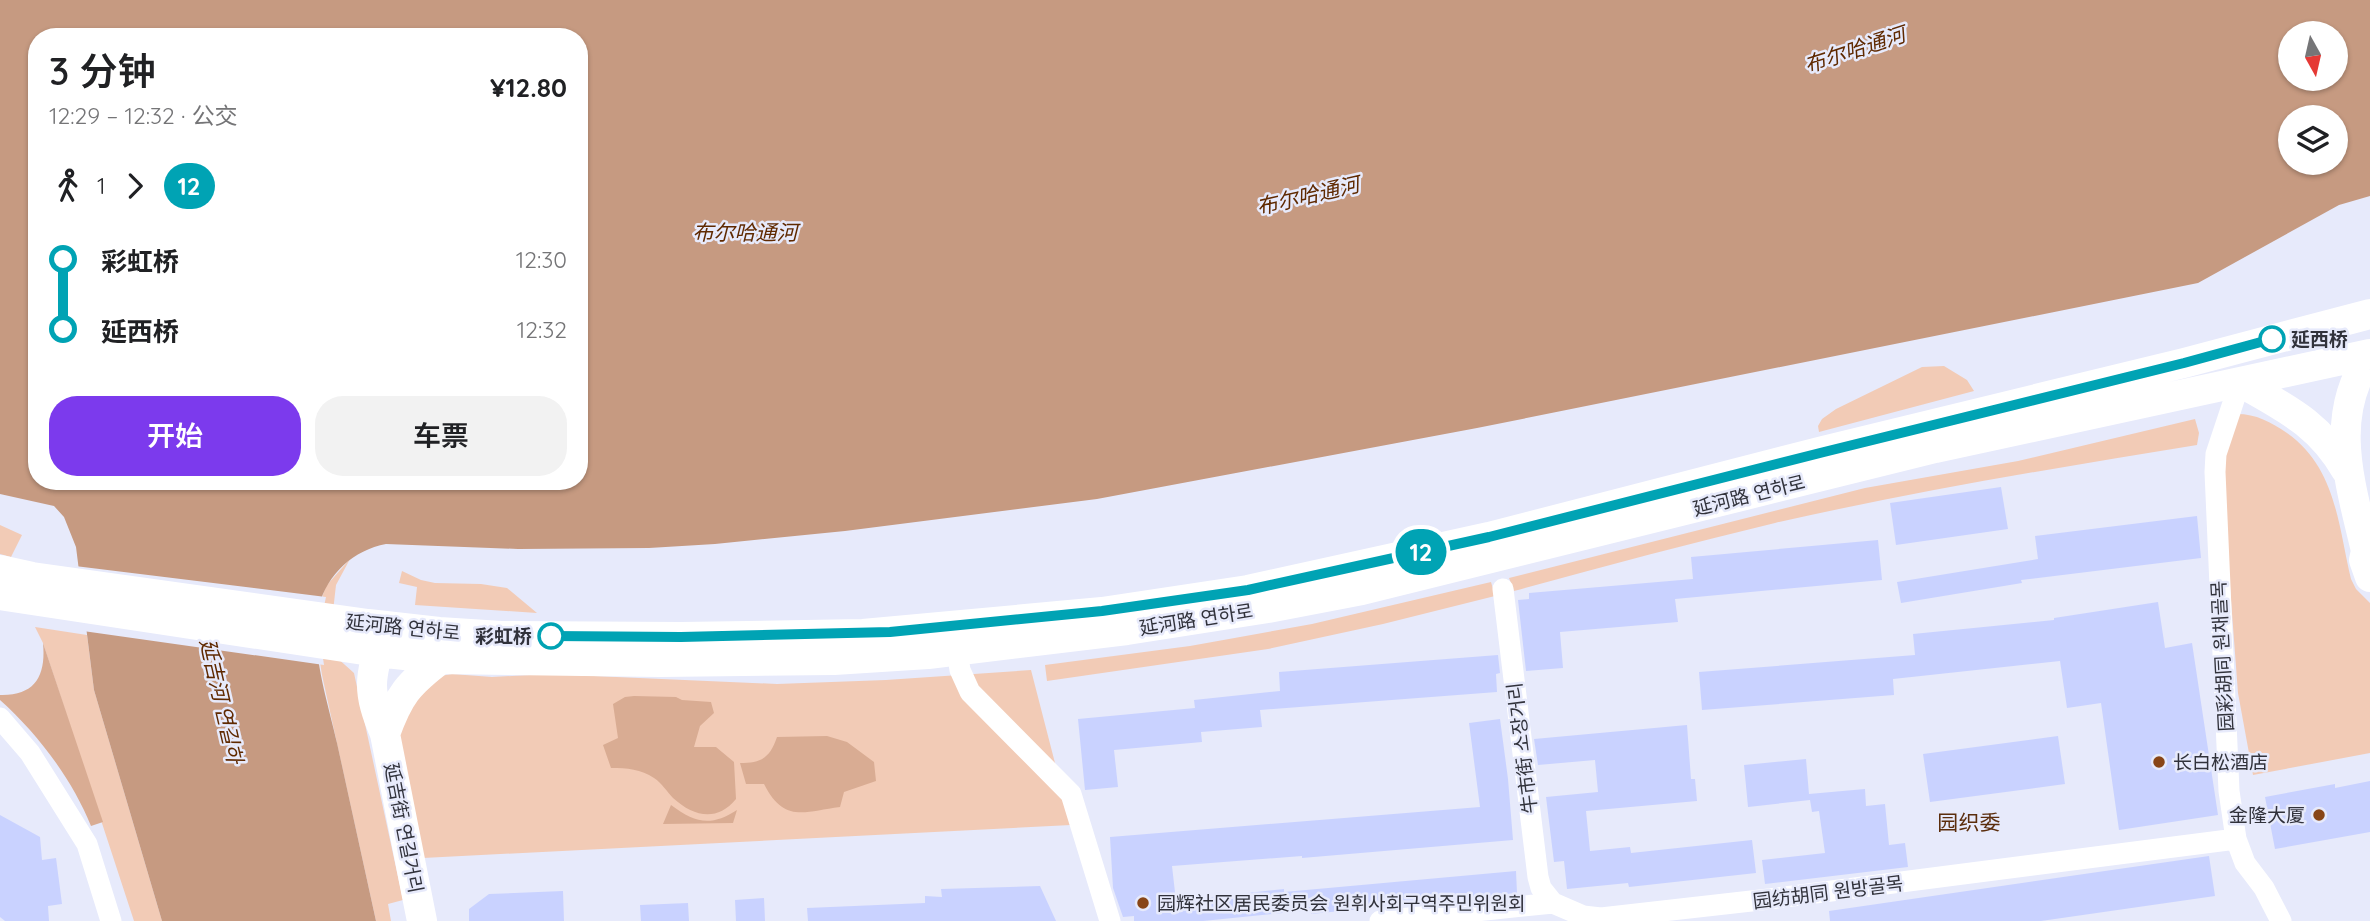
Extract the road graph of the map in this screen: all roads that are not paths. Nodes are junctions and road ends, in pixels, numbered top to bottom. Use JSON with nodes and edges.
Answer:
{"nodes":[{"id":1,"x":2370,"y":314,"type":"edge"},
{"id":2,"x":2370,"y":355,"type":"edge"},
{"id":3,"x":2240,"y":382,"type":"junction"},
{"id":4,"x":2370,"y":384,"type":"edge"},
{"id":5,"x":2348,"y":473,"type":"junction"},
{"id":6,"x":2370,"y":506,"type":"edge"},
{"id":7,"x":0,"y":570,"type":"edge"},
{"id":8,"x":2370,"y":577,"type":"edge"},
{"id":9,"x":31,"y":588,"type":"junction"},
{"id":10,"x":1503,"y":589,"type":"dead end"},
{"id":11,"x":0,"y":594,"type":"edge"},
{"id":12,"x":374,"y":638,"type":"junction"},
{"id":13,"x":957,"y":650,"type":"junction"},
{"id":14,"x":441,"y":659,"type":"junction"},
{"id":15,"x":0,"y":718,"type":"edge"},
{"id":16,"x":385,"y":734,"type":"junction"},
{"id":17,"x":2236,"y":839,"type":"junction"},
{"id":18,"x":1553,"y":904,"type":"junction"},
{"id":19,"x":1584,"y":919,"type":"edge"},
{"id":20,"x":111,"y":921,"type":"edge"},
{"id":21,"x":422,"y":921,"type":"edge"},
{"id":22,"x":1110,"y":921,"type":"edge"},
{"id":23,"x":1380,"y":921,"type":"edge"},
{"id":24,"x":2281,"y":921,"type":"edge"}],
"edges":[{"from":1,"to":12,"type":"main road","name":"延河路 연하로"},
{"from":2,"to":3,"type":"main road","name":"延河路 연하로"},
{"from":2,"to":5,"type":"main road"},
{"from":3,"to":5,"type":"main road"},
{"from":3,"to":13,"type":"main road","name":"延河路 연하로"},
{"from":3,"to":17,"type":"street","name":"园彩胡同 원채골목"},
{"from":4,"to":6,"type":"main road"},
{"from":5,"to":8,"type":"main road"},
{"from":7,"to":9,"type":"main road","name":"延河路 연하로"},
{"from":9,"to":11,"type":"main road","name":"延河路 연하로"},
{"from":9,"to":12,"type":"main road","name":"延河路 연하로"},
{"from":10,"to":18,"type":"street","name":"牛市街 소장거리"},
{"from":12,"to":14,"type":"main road","name":"延河路 연하로"},
{"from":12,"to":16,"type":"main road","name":"延吉街 연길거리"},
{"from":13,"to":14,"type":"main road","name":"延河路 연하로"},
{"from":13,"to":22,"type":"street"},
{"from":14,"to":16,"type":"main road"},
{"from":15,"to":20,"type":"street"},
{"from":16,"to":21,"type":"main road","name":"延吉街 연길거리"},
{"from":17,"to":19,"type":"street","name":"园纺胡同 원방골목"},
{"from":17,"to":24,"type":"street","name":"园彩胡同 원채골목"},
{"from":18,"to":19,"type":"street","name":"园纺胡同 원방골목"},
{"from":18,"to":23,"type":"street","name":"园纺胡同 원방골목"}]}
